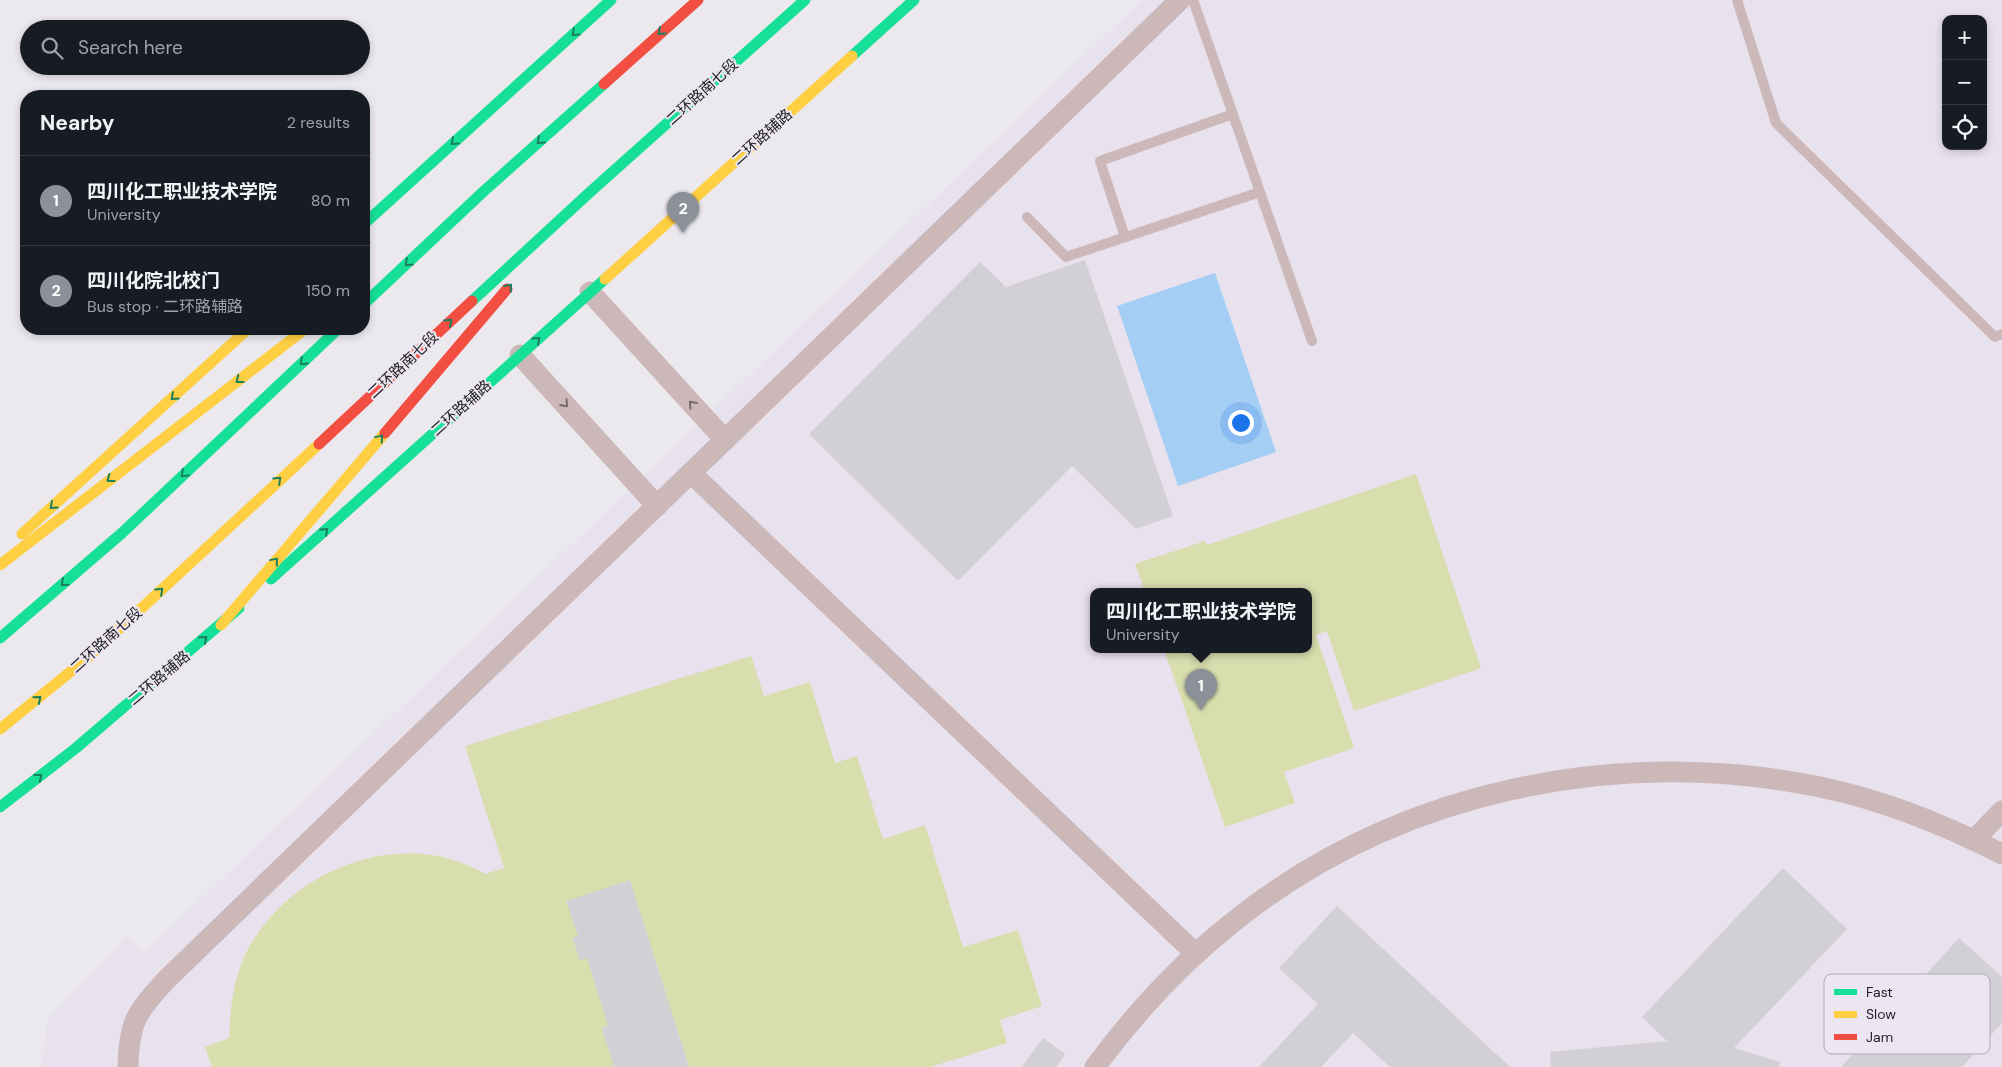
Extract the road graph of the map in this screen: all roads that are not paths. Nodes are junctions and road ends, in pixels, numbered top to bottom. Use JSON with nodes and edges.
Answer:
{"nodes":[{"id":1,"x":611,"y":0,"type":"edge"},
{"id":2,"x":698,"y":0,"type":"edge"},
{"id":3,"x":805,"y":0,"type":"edge"},
{"id":4,"x":914,"y":0,"type":"edge"},
{"id":5,"x":1180,"y":0,"type":"edge"},
{"id":6,"x":1193,"y":0,"type":"edge"},
{"id":7,"x":1737,"y":0,"type":"edge"},
{"id":8,"x":1233,"y":114,"type":"junction"},
{"id":9,"x":484,"y":190,"type":"junction"},
{"id":10,"x":1260,"y":192,"type":"junction"},
{"id":11,"x":589,"y":193,"type":"junction"},
{"id":12,"x":1028,"y":217,"type":"dead end"},
{"id":13,"x":370,"y":219,"type":"edge"},
{"id":14,"x":1125,"y":237,"type":"junction"},
{"id":15,"x":386,"y":266,"type":"dead end"},
{"id":16,"x":524,"y":269,"type":"dead end"},
{"id":17,"x":512,"y":284,"type":"dead end"},
{"id":18,"x":590,"y":292,"type":"junction"},
{"id":19,"x":370,"y":298,"type":"edge"},
{"id":20,"x":2002,"y":334,"type":"edge"},
{"id":21,"x":241,"y":335,"type":"edge"},
{"id":22,"x":297,"y":335,"type":"edge"},
{"id":23,"x":332,"y":335,"type":"edge"},
{"id":24,"x":1312,"y":341,"type":"dead end"},
{"id":25,"x":520,"y":355,"type":"junction"},
{"id":26,"x":725,"y":440,"type":"junction"},
{"id":27,"x":691,"y":473,"type":"junction"},
{"id":28,"x":657,"y":506,"type":"junction"},
{"id":29,"x":0,"y":554,"type":"edge"},
{"id":30,"x":0,"y":564,"type":"edge"},
{"id":31,"x":221,"y":625,"type":"junction"},
{"id":32,"x":0,"y":638,"type":"edge"},
{"id":33,"x":0,"y":729,"type":"edge"},
{"id":34,"x":0,"y":807,"type":"edge"},
{"id":35,"x":2002,"y":811,"type":"edge"},
{"id":36,"x":1974,"y":840,"type":"junction"},
{"id":37,"x":2002,"y":854,"type":"edge"},
{"id":38,"x":1196,"y":954,"type":"junction"},
{"id":39,"x":128,"y":1067,"type":"edge"},
{"id":40,"x":1095,"y":1067,"type":"edge"}],
"edges":[{"from":1,"to":13,"type":"main road","one_way":true},
{"from":2,"to":9,"type":"main road","one_way":true},
{"from":3,"to":11,"type":"main road","name":"二环路南七段"},
{"from":4,"to":18,"type":"main road","name":"二环路辅路"},
{"from":5,"to":26,"type":"street"},
{"from":6,"to":8,"type":"lane"},
{"from":7,"to":20,"type":"lane"},
{"from":8,"to":10,"type":"lane"},
{"from":8,"to":14,"type":"lane"},
{"from":9,"to":15,"type":"main road"},
{"from":9,"to":19,"type":"main road","one_way":true},
{"from":10,"to":14,"type":"lane"},
{"from":10,"to":24,"type":"lane"},
{"from":11,"to":16,"type":"main road"},
{"from":33,"to":11,"type":"main road","name":"二环路南七段","one_way":true},
{"from":12,"to":14,"type":"lane"},
{"from":31,"to":17,"type":"main road","one_way":true},
{"from":25,"to":18,"type":"main road","name":"二环路辅路","one_way":true},
{"from":26,"to":18,"type":"street","one_way":true},
{"from":21,"to":29,"type":"main road","one_way":true},
{"from":22,"to":30,"type":"main road","one_way":true},
{"from":23,"to":32,"type":"main road","one_way":true},
{"from":25,"to":28,"type":"street","one_way":true},
{"from":31,"to":25,"type":"main road","name":"二环路辅路","one_way":true},
{"from":26,"to":27,"type":"street"},
{"from":27,"to":28,"type":"street"},
{"from":27,"to":38,"type":"street"},
{"from":28,"to":39,"type":"street"},
{"from":34,"to":31,"type":"main road","name":"二环路辅路","one_way":true},
{"from":35,"to":36,"type":"street"},
{"from":36,"to":37,"type":"street"},
{"from":36,"to":38,"type":"street"},
{"from":38,"to":40,"type":"street"}]}
